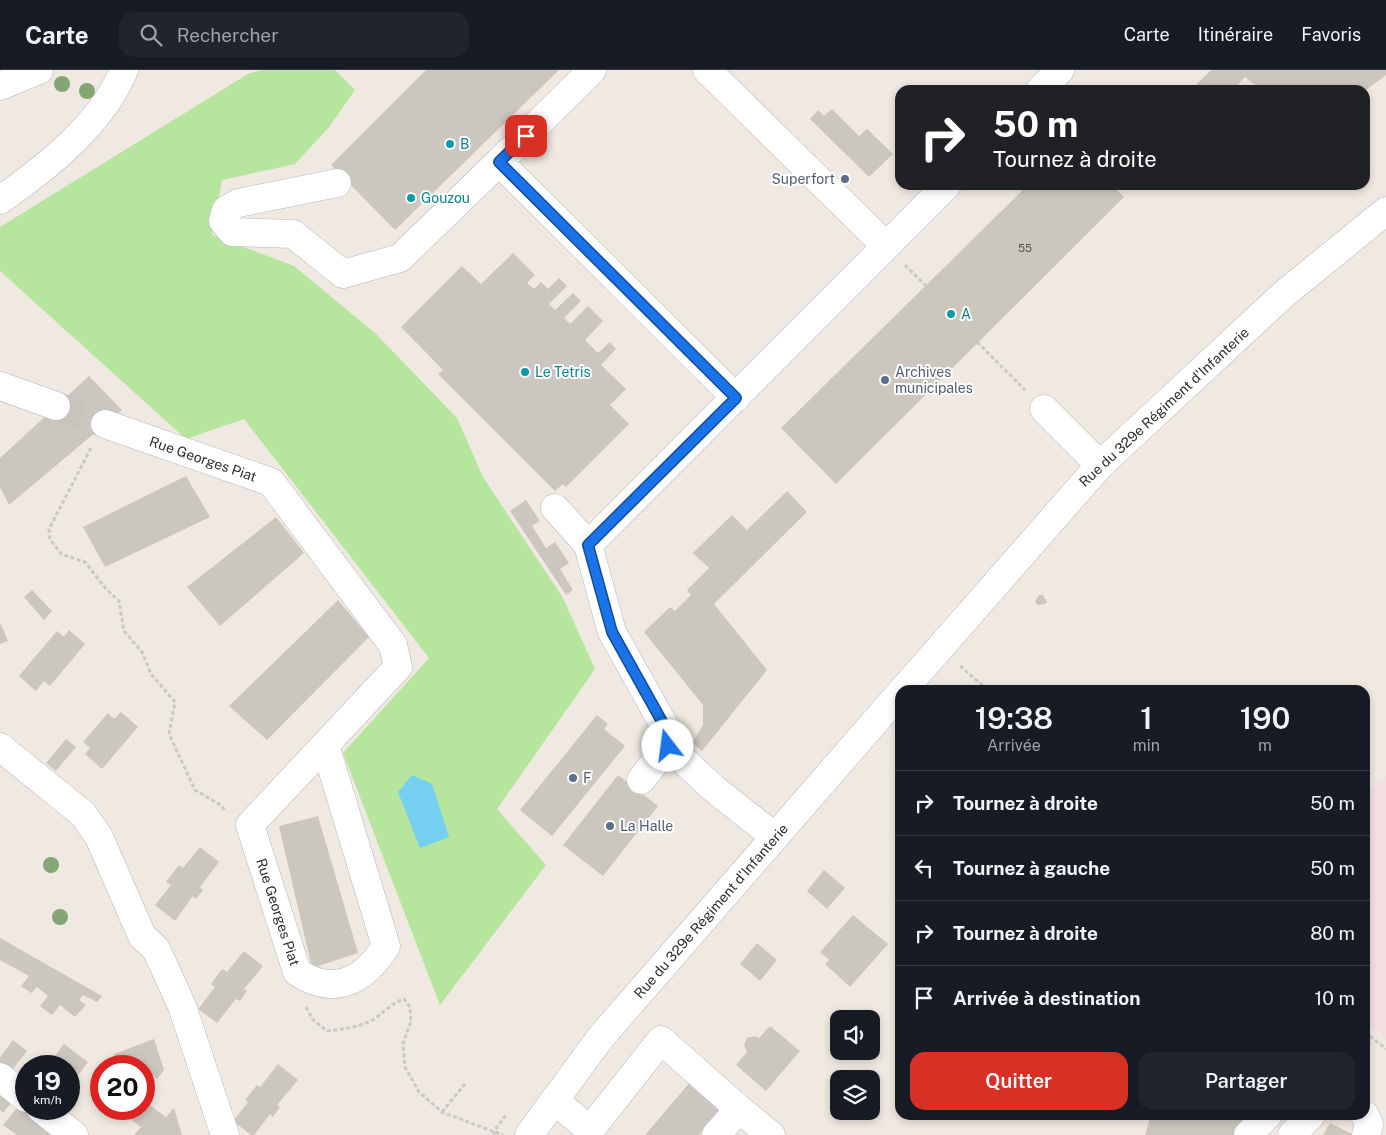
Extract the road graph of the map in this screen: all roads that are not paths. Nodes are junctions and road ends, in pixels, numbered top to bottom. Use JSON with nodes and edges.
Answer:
{"nodes":[{"id":1,"x":39,"y":70,"type":"edge"},
{"id":2,"x":124,"y":70,"type":"edge"},
{"id":3,"x":592,"y":70,"type":"edge"},
{"id":4,"x":707,"y":70,"type":"edge"},
{"id":5,"x":1060,"y":70,"type":"edge"},
{"id":6,"x":1045,"y":85,"type":"edge"},
{"id":7,"x":0,"y":86,"type":"edge"},
{"id":8,"x":499,"y":162,"type":"junction"},
{"id":9,"x":337,"y":183,"type":"dead end"},
{"id":10,"x":941,"y":190,"type":"edge"},
{"id":11,"x":0,"y":200,"type":"edge"},
{"id":12,"x":1386,"y":211,"type":"edge"},
{"id":13,"x":886,"y":246,"type":"junction"},
{"id":14,"x":0,"y":386,"type":"edge"},
{"id":15,"x":736,"y":398,"type":"junction"},
{"id":16,"x":56,"y":406,"type":"tunnel mouth"},
{"id":17,"x":1044,"y":409,"type":"dead end"},
{"id":18,"x":105,"y":424,"type":"tunnel mouth"},
{"id":19,"x":1100,"y":465,"type":"junction"},
{"id":20,"x":555,"y":508,"type":"dead end"},
{"id":21,"x":588,"y":545,"type":"junction"},
{"id":22,"x":906,"y":685,"type":"edge"},
{"id":23,"x":895,"y":699,"type":"edge"},
{"id":24,"x":325,"y":745,"type":"junction"},
{"id":25,"x":668,"y":746,"type":"junction"},
{"id":26,"x":0,"y":747,"type":"edge"},
{"id":27,"x":641,"y":780,"type":"dead end"},
{"id":28,"x":775,"y":837,"type":"junction"},
{"id":29,"x":0,"y":1077,"type":"edge"},
{"id":30,"x":15,"y":1089,"type":"edge"},
{"id":31,"x":554,"y":1100,"type":"junction"},
{"id":32,"x":739,"y":1109,"type":"junction"},
{"id":33,"x":55,"y":1120,"type":"edge"},
{"id":34,"x":1263,"y":1120,"type":"edge"},
{"id":35,"x":1306,"y":1120,"type":"edge"},
{"id":36,"x":1367,"y":1120,"type":"edge"},
{"id":37,"x":74,"y":1135,"type":"edge"},
{"id":38,"x":225,"y":1135,"type":"edge"},
{"id":39,"x":529,"y":1135,"type":"edge"},
{"id":40,"x":716,"y":1135,"type":"edge"},
{"id":41,"x":771,"y":1135,"type":"edge"},
{"id":42,"x":1248,"y":1135,"type":"edge"},
{"id":43,"x":1292,"y":1135,"type":"edge"},
{"id":44,"x":1366,"y":1135,"type":"edge"}],
"edges":[{"from":1,"to":7,"type":"street"},
{"from":2,"to":11,"type":"street"},
{"from":3,"to":8,"type":"street"},
{"from":4,"to":13,"type":"street"},
{"from":5,"to":6,"type":"street"},
{"from":8,"to":9,"type":"street"},
{"from":8,"to":15,"type":"street"},
{"from":10,"to":13,"type":"street"},
{"from":12,"to":19,"type":"street","name":"Rue du 329e Régiment d'Infanterie"},
{"from":13,"to":15,"type":"street"},
{"from":14,"to":16,"type":"street"},
{"from":15,"to":21,"type":"street"},
{"from":17,"to":19,"type":"street"},
{"from":18,"to":24,"type":"street","name":"Rue Georges Piat"},
{"from":19,"to":22,"type":"street","name":"Rue du 329e Régiment d'Infanterie"},
{"from":20,"to":21,"type":"street"},
{"from":21,"to":25,"type":"street"},
{"from":23,"to":28,"type":"street","name":"Rue du 329e Régiment d'Infanterie"},
{"from":24,"to":24,"type":"street","name":"Rue Georges Piat"},
{"from":25,"to":27,"type":"street"},
{"from":25,"to":28,"type":"street"},
{"from":26,"to":38,"type":"street"},
{"from":28,"to":31,"type":"street","name":"Rue du 329e Régiment d'Infanterie"},
{"from":29,"to":30,"type":"street"},
{"from":31,"to":32,"type":"street"},
{"from":31,"to":39,"type":"street","name":"Rue du 329e Régiment d'Infanterie"},
{"from":32,"to":40,"type":"street"},
{"from":32,"to":41,"type":"street"},
{"from":33,"to":37,"type":"street"},
{"from":34,"to":42,"type":"street"},
{"from":35,"to":43,"type":"street"},
{"from":36,"to":44,"type":"street"}]}
